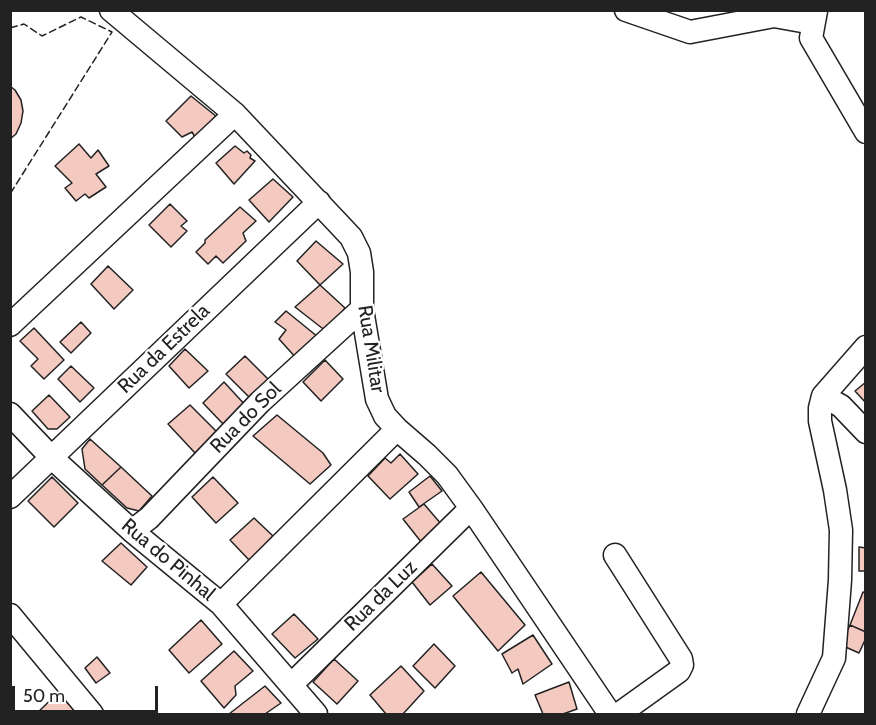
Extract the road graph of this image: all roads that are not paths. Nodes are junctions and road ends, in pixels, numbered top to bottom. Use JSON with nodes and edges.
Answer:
{"nodes":[{"id":1,"x":111,"y":10,"type":"edge"},
{"id":2,"x":626,"y":10,"type":"edge"},
{"id":3,"x":814,"y":17,"type":"edge"},
{"id":4,"x":235,"y":114,"type":"junction"},
{"id":5,"x":866,"y":132,"type":"edge"},
{"id":6,"x":319,"y":202,"type":"junction"},
{"id":7,"x":362,"y":309,"type":"junction"},
{"id":8,"x":10,"y":325,"type":"edge"},
{"id":9,"x":866,"y":347,"type":"edge"},
{"id":10,"x":823,"y":396,"type":"junction"},
{"id":11,"x":10,"y":414,"type":"edge"},
{"id":12,"x":398,"y":429,"type":"junction"},
{"id":13,"x":866,"y":432,"type":"edge"},
{"id":14,"x":51,"y":457,"type":"junction"},
{"id":15,"x":10,"y":497,"type":"edge"},
{"id":16,"x":471,"y":508,"type":"junction"},
{"id":17,"x":132,"y":531,"type":"junction"},
{"id":18,"x":615,"y":555,"type":"dead end"},
{"id":19,"x":221,"y":604,"type":"junction"},
{"id":20,"x":10,"y":615,"type":"edge"},
{"id":21,"x":291,"y":685,"type":"junction"},
{"id":22,"x":92,"y":714,"type":"edge"},
{"id":23,"x":316,"y":714,"type":"edge"},
{"id":24,"x":610,"y":714,"type":"edge"},
{"id":25,"x":619,"y":714,"type":"edge"},
{"id":26,"x":808,"y":714,"type":"edge"}],
"edges":[{"from":1,"to":4,"type":"street","name":"Rua Militar"},
{"from":2,"to":3,"type":"street"},
{"from":3,"to":5,"type":"street"},
{"from":4,"to":6,"type":"street","name":"Rua Militar"},
{"from":4,"to":8,"type":"street"},
{"from":6,"to":7,"type":"street","name":"Rua Militar"},
{"from":6,"to":14,"type":"street","name":"Rua da Estrela"},
{"from":7,"to":12,"type":"street","name":"Rua Militar"},
{"from":7,"to":17,"type":"street","name":"Rua do Sol"},
{"from":9,"to":10,"type":"street"},
{"from":10,"to":13,"type":"street"},
{"from":10,"to":26,"type":"street"},
{"from":11,"to":14,"type":"street","name":"Rua do Pinhal"},
{"from":12,"to":16,"type":"street","name":"Rua Militar"},
{"from":12,"to":19,"type":"street"},
{"from":14,"to":15,"type":"street","name":"Rua da Estrela"},
{"from":14,"to":17,"type":"street","name":"Rua do Pinhal"},
{"from":16,"to":21,"type":"street","name":"Rua da Luz"},
{"from":16,"to":24,"type":"street","name":"Rua Militar"},
{"from":17,"to":19,"type":"street","name":"Rua do Pinhal"},
{"from":18,"to":25,"type":"street"},
{"from":19,"to":21,"type":"street","name":"Rua do Pinhal"},
{"from":20,"to":22,"type":"street"},
{"from":21,"to":23,"type":"street","name":"Rua do Pinhal"}]}
